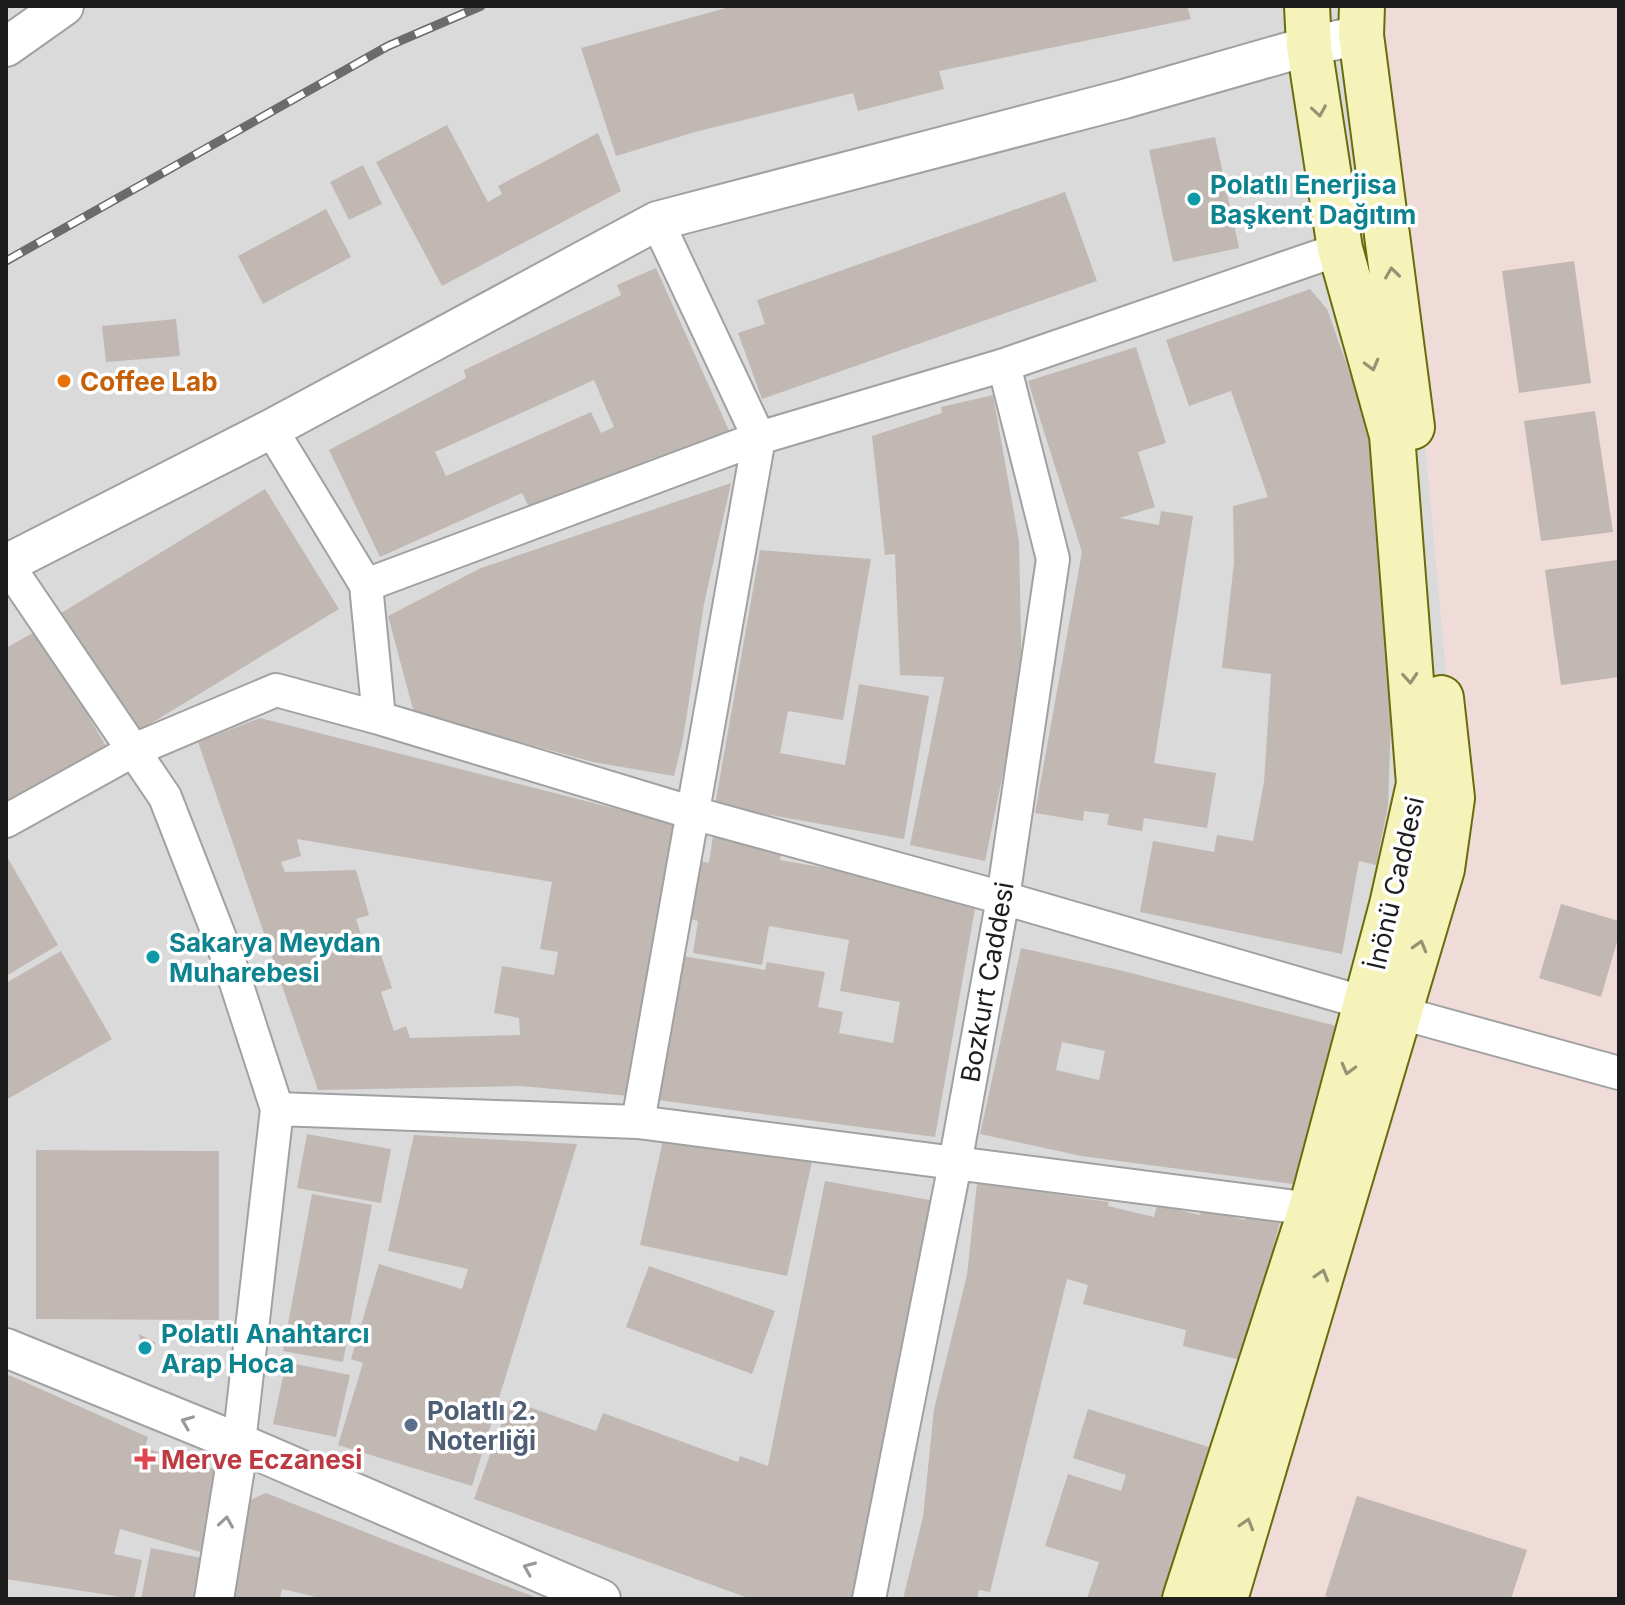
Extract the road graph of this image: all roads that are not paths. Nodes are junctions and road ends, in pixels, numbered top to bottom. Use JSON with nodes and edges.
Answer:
{"nodes":[{"id":1,"x":64,"y":6,"type":"edge"},
{"id":2,"x":1361,"y":21,"type":"edge"},
{"id":3,"x":1308,"y":26,"type":"edge"},
{"id":4,"x":6,"y":47,"type":"edge"},
{"id":5,"x":657,"y":221,"type":"junction"},
{"id":6,"x":1340,"y":249,"type":"junction"},
{"id":7,"x":1004,"y":365,"type":"junction"},
{"id":8,"x":271,"y":429,"type":"junction"},
{"id":9,"x":759,"y":438,"type":"junction"},
{"id":10,"x":6,"y":564,"type":"edge"},
{"id":11,"x":366,"y":585,"type":"junction"},
{"id":12,"x":379,"y":718,"type":"junction"},
{"id":13,"x":134,"y":750,"type":"junction"},
{"id":14,"x":693,"y":813,"type":"junction"},
{"id":15,"x":6,"y":821,"type":"edge"},
{"id":16,"x":1003,"y":898,"type":"junction"},
{"id":17,"x":1383,"y":1008,"type":"junction"},
{"id":18,"x":1619,"y":1073,"type":"edge"},
{"id":19,"x":277,"y":1109,"type":"junction"},
{"id":20,"x":638,"y":1122,"type":"junction"},
{"id":21,"x":955,"y":1164,"type":"junction"},
{"id":22,"x":1311,"y":1209,"type":"junction"},
{"id":23,"x":6,"y":1348,"type":"edge"},
{"id":24,"x":239,"y":1443,"type":"junction"},
{"id":25,"x":214,"y":1599,"type":"edge"},
{"id":26,"x":601,"y":1599,"type":"edge"},
{"id":27,"x":869,"y":1599,"type":"edge"},
{"id":28,"x":1185,"y":1599,"type":"edge"},
{"id":29,"x":1225,"y":1599,"type":"edge"}],
"edges":[{"from":1,"to":4,"type":"street"},
{"from":2,"to":3,"type":"street"},
{"from":17,"to":2,"type":"main road","name":"İnönü Caddesi","one_way":true},
{"from":3,"to":5,"type":"street"},
{"from":3,"to":6,"type":"main road","name":"İnönü Caddesi","one_way":true},
{"from":5,"to":8,"type":"street"},
{"from":5,"to":9,"type":"street"},
{"from":6,"to":7,"type":"street"},
{"from":6,"to":17,"type":"main road","name":"İnönü Caddesi","one_way":true},
{"from":7,"to":9,"type":"street"},
{"from":7,"to":16,"type":"street","name":"Bozkurt Caddesi"},
{"from":8,"to":10,"type":"street"},
{"from":8,"to":11,"type":"street"},
{"from":9,"to":11,"type":"street"},
{"from":9,"to":14,"type":"street"},
{"from":10,"to":13,"type":"street"},
{"from":11,"to":12,"type":"street"},
{"from":12,"to":13,"type":"street"},
{"from":12,"to":14,"type":"street"},
{"from":13,"to":15,"type":"street"},
{"from":13,"to":19,"type":"street"},
{"from":14,"to":16,"type":"street"},
{"from":14,"to":20,"type":"street"},
{"from":16,"to":17,"type":"street"},
{"from":16,"to":21,"type":"street","name":"Bozkurt Caddesi"},
{"from":17,"to":18,"type":"street"},
{"from":17,"to":22,"type":"main road","name":"İnönü Caddesi","one_way":true},
{"from":29,"to":17,"type":"main road","name":"İnönü Caddesi","one_way":true},
{"from":19,"to":20,"type":"street"},
{"from":19,"to":24,"type":"street"},
{"from":20,"to":21,"type":"street"},
{"from":21,"to":22,"type":"street"},
{"from":21,"to":27,"type":"street","name":"Bozkurt Caddesi"},
{"from":22,"to":28,"type":"main road","name":"İnönü Caddesi"},
{"from":24,"to":23,"type":"street","one_way":true},
{"from":25,"to":24,"type":"street","one_way":true},
{"from":26,"to":24,"type":"street","one_way":true}]}
